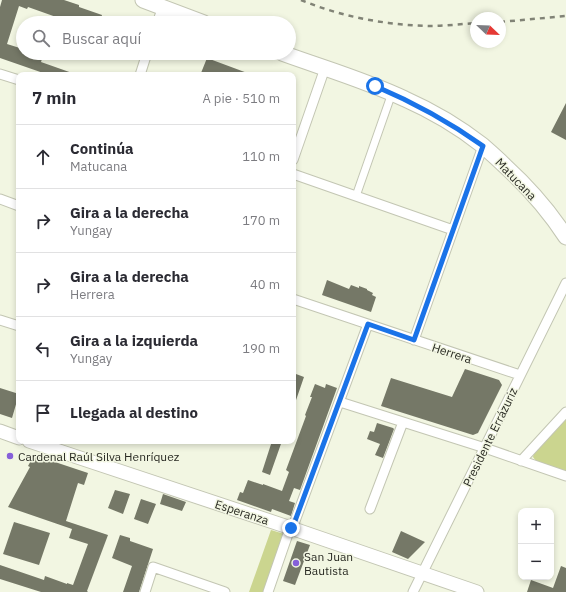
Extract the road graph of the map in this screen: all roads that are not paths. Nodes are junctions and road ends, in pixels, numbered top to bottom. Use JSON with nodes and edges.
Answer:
{"nodes":[{"id":1,"x":143,"y":0,"type":"edge"},
{"id":2,"x":163,"y":8,"type":"junction"},
{"id":3,"x":160,"y":16,"type":"edge"},
{"id":4,"x":185,"y":16,"type":"edge"},
{"id":5,"x":296,"y":58,"type":"edge"},
{"id":6,"x":145,"y":60,"type":"edge"},
{"id":7,"x":325,"y":68,"type":"junction"},
{"id":8,"x":141,"y":72,"type":"edge"},
{"id":9,"x":0,"y":74,"type":"edge"},
{"id":10,"x":16,"y":79,"type":"edge"},
{"id":11,"x":392,"y":93,"type":"junction"},
{"id":12,"x":483,"y":146,"type":"junction"},
{"id":13,"x":296,"y":151,"type":"edge"},
{"id":14,"x":296,"y":175,"type":"edge"},
{"id":15,"x":356,"y":196,"type":"junction"},
{"id":16,"x":0,"y":199,"type":"edge"},
{"id":17,"x":16,"y":205,"type":"edge"},
{"id":18,"x":453,"y":230,"type":"junction"},
{"id":19,"x":566,"y":237,"type":"edge"},
{"id":20,"x":566,"y":283,"type":"edge"},
{"id":21,"x":296,"y":300,"type":"edge"},
{"id":22,"x":0,"y":320,"type":"edge"},
{"id":23,"x":368,"y":324,"type":"junction"},
{"id":24,"x":16,"y":325,"type":"edge"},
{"id":25,"x":414,"y":340,"type":"junction"},
{"id":26,"x":520,"y":375,"type":"junction"},
{"id":27,"x":340,"y":402,"type":"junction"},
{"id":28,"x":566,"y":412,"type":"edge"},
{"id":29,"x":403,"y":422,"type":"junction"},
{"id":30,"x":0,"y":432,"type":"edge"},
{"id":31,"x":16,"y":437,"type":"edge"},
{"id":32,"x":38,"y":444,"type":"edge"},
{"id":33,"x":484,"y":448,"type":"junction"},
{"id":34,"x":521,"y":461,"type":"junction"},
{"id":35,"x":566,"y":476,"type":"edge"},
{"id":36,"x":370,"y":509,"type":"dead end"},
{"id":37,"x":291,"y":528,"type":"junction"},
{"id":38,"x":422,"y":573,"type":"junction"},
{"id":39,"x":145,"y":592,"type":"edge"},
{"id":40,"x":225,"y":592,"type":"edge"},
{"id":41,"x":268,"y":592,"type":"edge"},
{"id":42,"x":413,"y":592,"type":"edge"},
{"id":43,"x":477,"y":592,"type":"edge"}],
"edges":[{"from":1,"to":2,"type":"main road"},
{"from":2,"to":3,"type":"street"},
{"from":2,"to":4,"type":"main road"},
{"from":5,"to":7,"type":"main road","name":"Matucana"},
{"from":6,"to":8,"type":"street"},
{"from":7,"to":11,"type":"main road","name":"Matucana"},
{"from":7,"to":13,"type":"street"},
{"from":9,"to":10,"type":"street"},
{"from":11,"to":12,"type":"main road","name":"Matucana"},
{"from":11,"to":15,"type":"street"},
{"from":12,"to":18,"type":"street"},
{"from":12,"to":19,"type":"main road","name":"Matucana"},
{"from":14,"to":15,"type":"street"},
{"from":15,"to":18,"type":"street"},
{"from":16,"to":17,"type":"street"},
{"from":18,"to":25,"type":"street"},
{"from":20,"to":26,"type":"street","name":"Presidente Errázuriz"},
{"from":21,"to":23,"type":"street","name":"Herrera"},
{"from":22,"to":24,"type":"street"},
{"from":23,"to":25,"type":"street","name":"Herrera"},
{"from":23,"to":27,"type":"street"},
{"from":25,"to":26,"type":"street","name":"Herrera"},
{"from":26,"to":33,"type":"street","name":"Presidente Errázuriz"},
{"from":27,"to":29,"type":"street"},
{"from":27,"to":37,"type":"street"},
{"from":28,"to":34,"type":"street"},
{"from":29,"to":33,"type":"street"},
{"from":29,"to":36,"type":"street"},
{"from":30,"to":31,"type":"main road"},
{"from":32,"to":37,"type":"main road","name":"Esperanza"},
{"from":33,"to":34,"type":"street"},
{"from":33,"to":38,"type":"street","name":"Presidente Errázuriz"},
{"from":34,"to":35,"type":"street"},
{"from":37,"to":38,"type":"main road","name":"Esperanza"},
{"from":37,"to":41,"type":"street"},
{"from":38,"to":42,"type":"street","name":"Presidente Errázuriz"},
{"from":38,"to":43,"type":"main road","name":"Esperanza"},
{"from":39,"to":40,"type":"street"}]}
